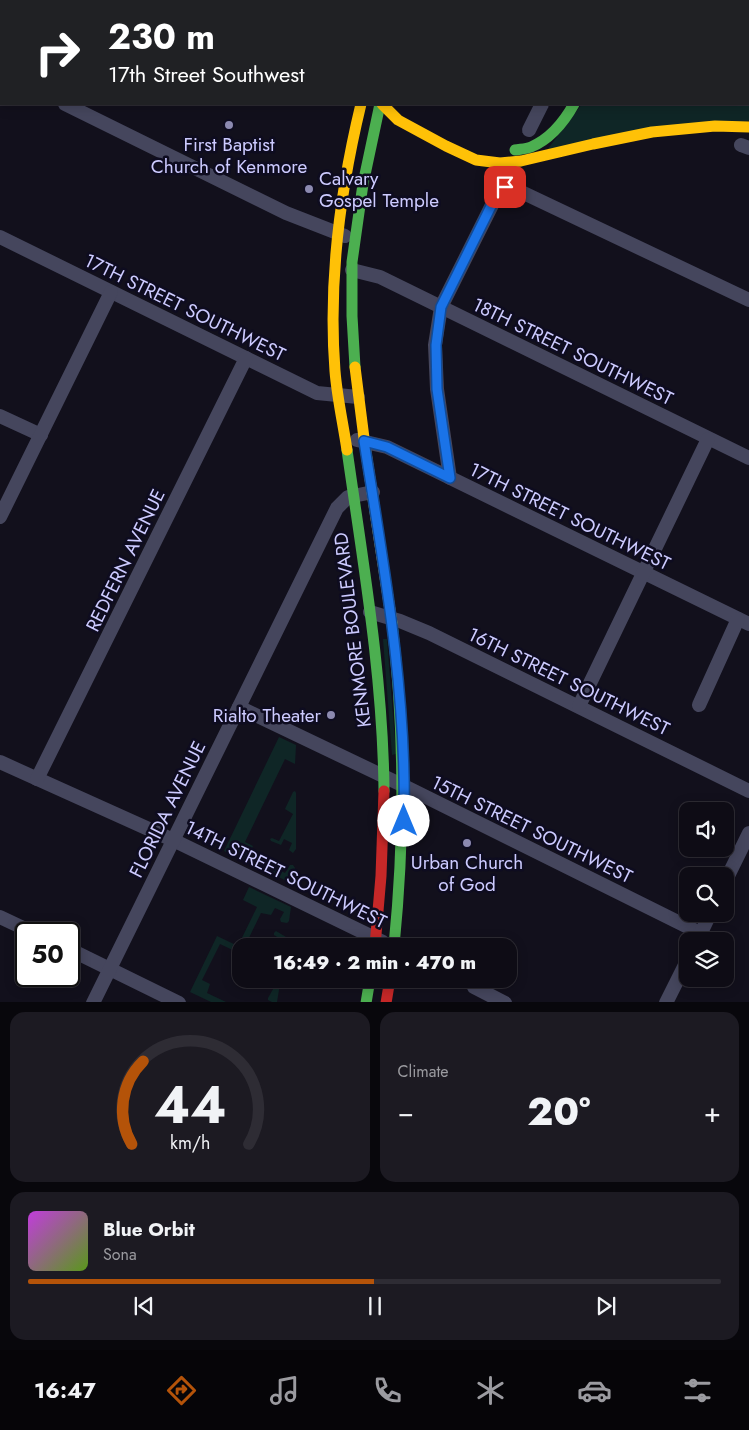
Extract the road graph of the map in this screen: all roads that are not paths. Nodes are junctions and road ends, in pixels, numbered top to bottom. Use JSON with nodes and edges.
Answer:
{"nodes":[{"id":1,"x":67,"y":105,"type":"edge"},
{"id":2,"x":361,"y":105,"type":"edge"},
{"id":3,"x":381,"y":105,"type":"edge"},
{"id":4,"x":382,"y":105,"type":"edge"},
{"id":5,"x":390,"y":105,"type":"edge"},
{"id":6,"x":542,"y":105,"type":"edge"},
{"id":7,"x":574,"y":105,"type":"edge"},
{"id":8,"x":404,"y":108,"type":"dead end"},
{"id":9,"x":749,"y":127,"type":"edge"},
{"id":10,"x":529,"y":130,"type":"dead end"},
{"id":11,"x":502,"y":150,"type":"dead end"},
{"id":12,"x":337,"y":233,"type":"junction"},
{"id":13,"x":0,"y":237,"type":"edge"},
{"id":14,"x":355,"y":240,"type":"junction"},
{"id":15,"x":352,"y":270,"type":"junction"},
{"id":16,"x":111,"y":292,"type":"junction"},
{"id":17,"x":749,"y":300,"type":"edge"},
{"id":18,"x":441,"y":307,"type":"junction"},
{"id":19,"x":246,"y":358,"type":"junction"},
{"id":20,"x":339,"y":395,"type":"junction"},
{"id":21,"x":358,"y":397,"type":"junction"},
{"id":22,"x":0,"y":416,"type":"edge"},
{"id":23,"x":41,"y":435,"type":"junction"},
{"id":24,"x":344,"y":437,"type":"junction"},
{"id":25,"x":708,"y":439,"type":"junction"},
{"id":26,"x":364,"y":441,"type":"junction"},
{"id":27,"x":749,"y":458,"type":"edge"},
{"id":28,"x":450,"y":478,"type":"junction"},
{"id":29,"x":373,"y":492,"type":"junction"},
{"id":30,"x":353,"y":496,"type":"junction"},
{"id":31,"x":0,"y":517,"type":"edge"},
{"id":32,"x":643,"y":572,"type":"junction"},
{"id":33,"x":370,"y":612,"type":"junction"},
{"id":34,"x":392,"y":618,"type":"junction"},
{"id":35,"x":743,"y":622,"type":"edge"},
{"id":36,"x":700,"y":705,"type":"dead end"},
{"id":37,"x":579,"y":706,"type":"junction"},
{"id":38,"x":239,"y":707,"type":"junction"},
{"id":39,"x":0,"y":762,"type":"edge"},
{"id":40,"x":384,"y":776,"type":"junction"},
{"id":41,"x":37,"y":779,"type":"junction"},
{"id":42,"x":404,"y":786,"type":"junction"},
{"id":43,"x":749,"y":791,"type":"edge"},
{"id":44,"x":749,"y":833,"type":"edge"},
{"id":45,"x":173,"y":840,"type":"junction"},
{"id":46,"x":732,"y":867,"type":"edge"},
{"id":47,"x":0,"y":916,"type":"edge"},
{"id":48,"x":15,"y":924,"type":"edge"},
{"id":49,"x":688,"y":932,"type":"edge"},
{"id":50,"x":368,"y":938,"type":"edge"},
{"id":51,"x":376,"y":938,"type":"edge"},
{"id":52,"x":394,"y":938,"type":"edge"},
{"id":53,"x":80,"y":954,"type":"edge"},
{"id":54,"x":110,"y":968,"type":"junction"},
{"id":55,"x":679,"y":977,"type":"edge"},
{"id":56,"x":368,"y":988,"type":"edge"},
{"id":57,"x":388,"y":988,"type":"edge"},
{"id":58,"x":476,"y":988,"type":"edge"},
{"id":59,"x":93,"y":1002,"type":"edge"},
{"id":60,"x":179,"y":1002,"type":"edge"},
{"id":61,"x":366,"y":1002,"type":"edge"},
{"id":62,"x":386,"y":1002,"type":"edge"},
{"id":63,"x":506,"y":1002,"type":"edge"},
{"id":64,"x":666,"y":1002,"type":"edge"}],
"edges":[{"from":1,"to":12,"type":"street"},
{"from":2,"to":12,"type":"main road","name":"KENMORE BOULEVARD"},
{"from":3,"to":14,"type":"main road","name":"KENMORE BOULEVARD"},
{"from":4,"to":9,"type":"main road"},
{"from":5,"to":8,"type":"main road"},
{"from":6,"to":10,"type":"street"},
{"from":7,"to":11,"type":"main road"},
{"from":12,"to":14,"type":"street"},
{"from":12,"to":20,"type":"main road","name":"KENMORE BOULEVARD"},
{"from":13,"to":16,"type":"street","name":"17TH STREET SOUTHWEST"},
{"from":14,"to":15,"type":"main road","name":"KENMORE BOULEVARD"},
{"from":15,"to":18,"type":"street","name":"18TH STREET SOUTHWEST"},
{"from":15,"to":21,"type":"main road","name":"KENMORE BOULEVARD"},
{"from":16,"to":19,"type":"street","name":"17TH STREET SOUTHWEST"},
{"from":16,"to":23,"type":"street"},
{"from":17,"to":18,"type":"street"},
{"from":18,"to":25,"type":"street","name":"18TH STREET SOUTHWEST"},
{"from":18,"to":28,"type":"street"},
{"from":19,"to":20,"type":"street","name":"17TH STREET SOUTHWEST"},
{"from":19,"to":41,"type":"street","name":"REDFERN AVENUE"},
{"from":20,"to":21,"type":"street","name":"17TH STREET SOUTHWEST"},
{"from":20,"to":24,"type":"main road","name":"KENMORE BOULEVARD"},
{"from":21,"to":26,"type":"main road","name":"KENMORE BOULEVARD"},
{"from":22,"to":23,"type":"street"},
{"from":23,"to":31,"type":"street"},
{"from":24,"to":26,"type":"street","name":"17TH STREET SOUTHWEST"},
{"from":24,"to":30,"type":"main road","name":"KENMORE BOULEVARD"},
{"from":25,"to":27,"type":"street","name":"18TH STREET SOUTHWEST"},
{"from":25,"to":32,"type":"street"},
{"from":26,"to":28,"type":"street","name":"17TH STREET SOUTHWEST"},
{"from":26,"to":29,"type":"main road","name":"KENMORE BOULEVARD"},
{"from":28,"to":32,"type":"street","name":"17TH STREET SOUTHWEST"},
{"from":29,"to":30,"type":"street","name":"FLORIDA AVENUE"},
{"from":29,"to":34,"type":"main road","name":"KENMORE BOULEVARD"},
{"from":30,"to":33,"type":"main road","name":"KENMORE BOULEVARD"},
{"from":30,"to":38,"type":"street","name":"FLORIDA AVENUE"},
{"from":32,"to":35,"type":"street","name":"17TH STREET SOUTHWEST"},
{"from":32,"to":37,"type":"street"},
{"from":33,"to":34,"type":"street","name":"16TH STREET SOUTHWEST"},
{"from":33,"to":40,"type":"main road","name":"KENMORE BOULEVARD"},
{"from":34,"to":37,"type":"street","name":"16TH STREET SOUTHWEST"},
{"from":34,"to":42,"type":"main road","name":"KENMORE BOULEVARD"},
{"from":35,"to":36,"type":"street"},
{"from":37,"to":43,"type":"street","name":"16TH STREET SOUTHWEST"},
{"from":38,"to":40,"type":"street","name":"15TH STREET SOUTHWEST"},
{"from":38,"to":45,"type":"street","name":"FLORIDA AVENUE"},
{"from":39,"to":41,"type":"street","name":"14TH STREET SOUTHWEST"},
{"from":40,"to":42,"type":"street","name":"15TH STREET SOUTHWEST"},
{"from":40,"to":51,"type":"main road","name":"KENMORE BOULEVARD"},
{"from":41,"to":45,"type":"street","name":"14TH STREET SOUTHWEST"},
{"from":42,"to":49,"type":"street","name":"15TH STREET SOUTHWEST"},
{"from":42,"to":52,"type":"main road","name":"KENMORE BOULEVARD"},
{"from":44,"to":46,"type":"street"},
{"from":45,"to":50,"type":"street","name":"14TH STREET SOUTHWEST"},
{"from":45,"to":54,"type":"street","name":"FLORIDA AVENUE"},
{"from":47,"to":48,"type":"street"},
{"from":53,"to":54,"type":"street"},
{"from":54,"to":59,"type":"street","name":"FLORIDA AVENUE"},
{"from":54,"to":60,"type":"street"},
{"from":55,"to":64,"type":"street"},
{"from":56,"to":61,"type":"main road"},
{"from":57,"to":62,"type":"main road"},
{"from":58,"to":63,"type":"street"}]}
